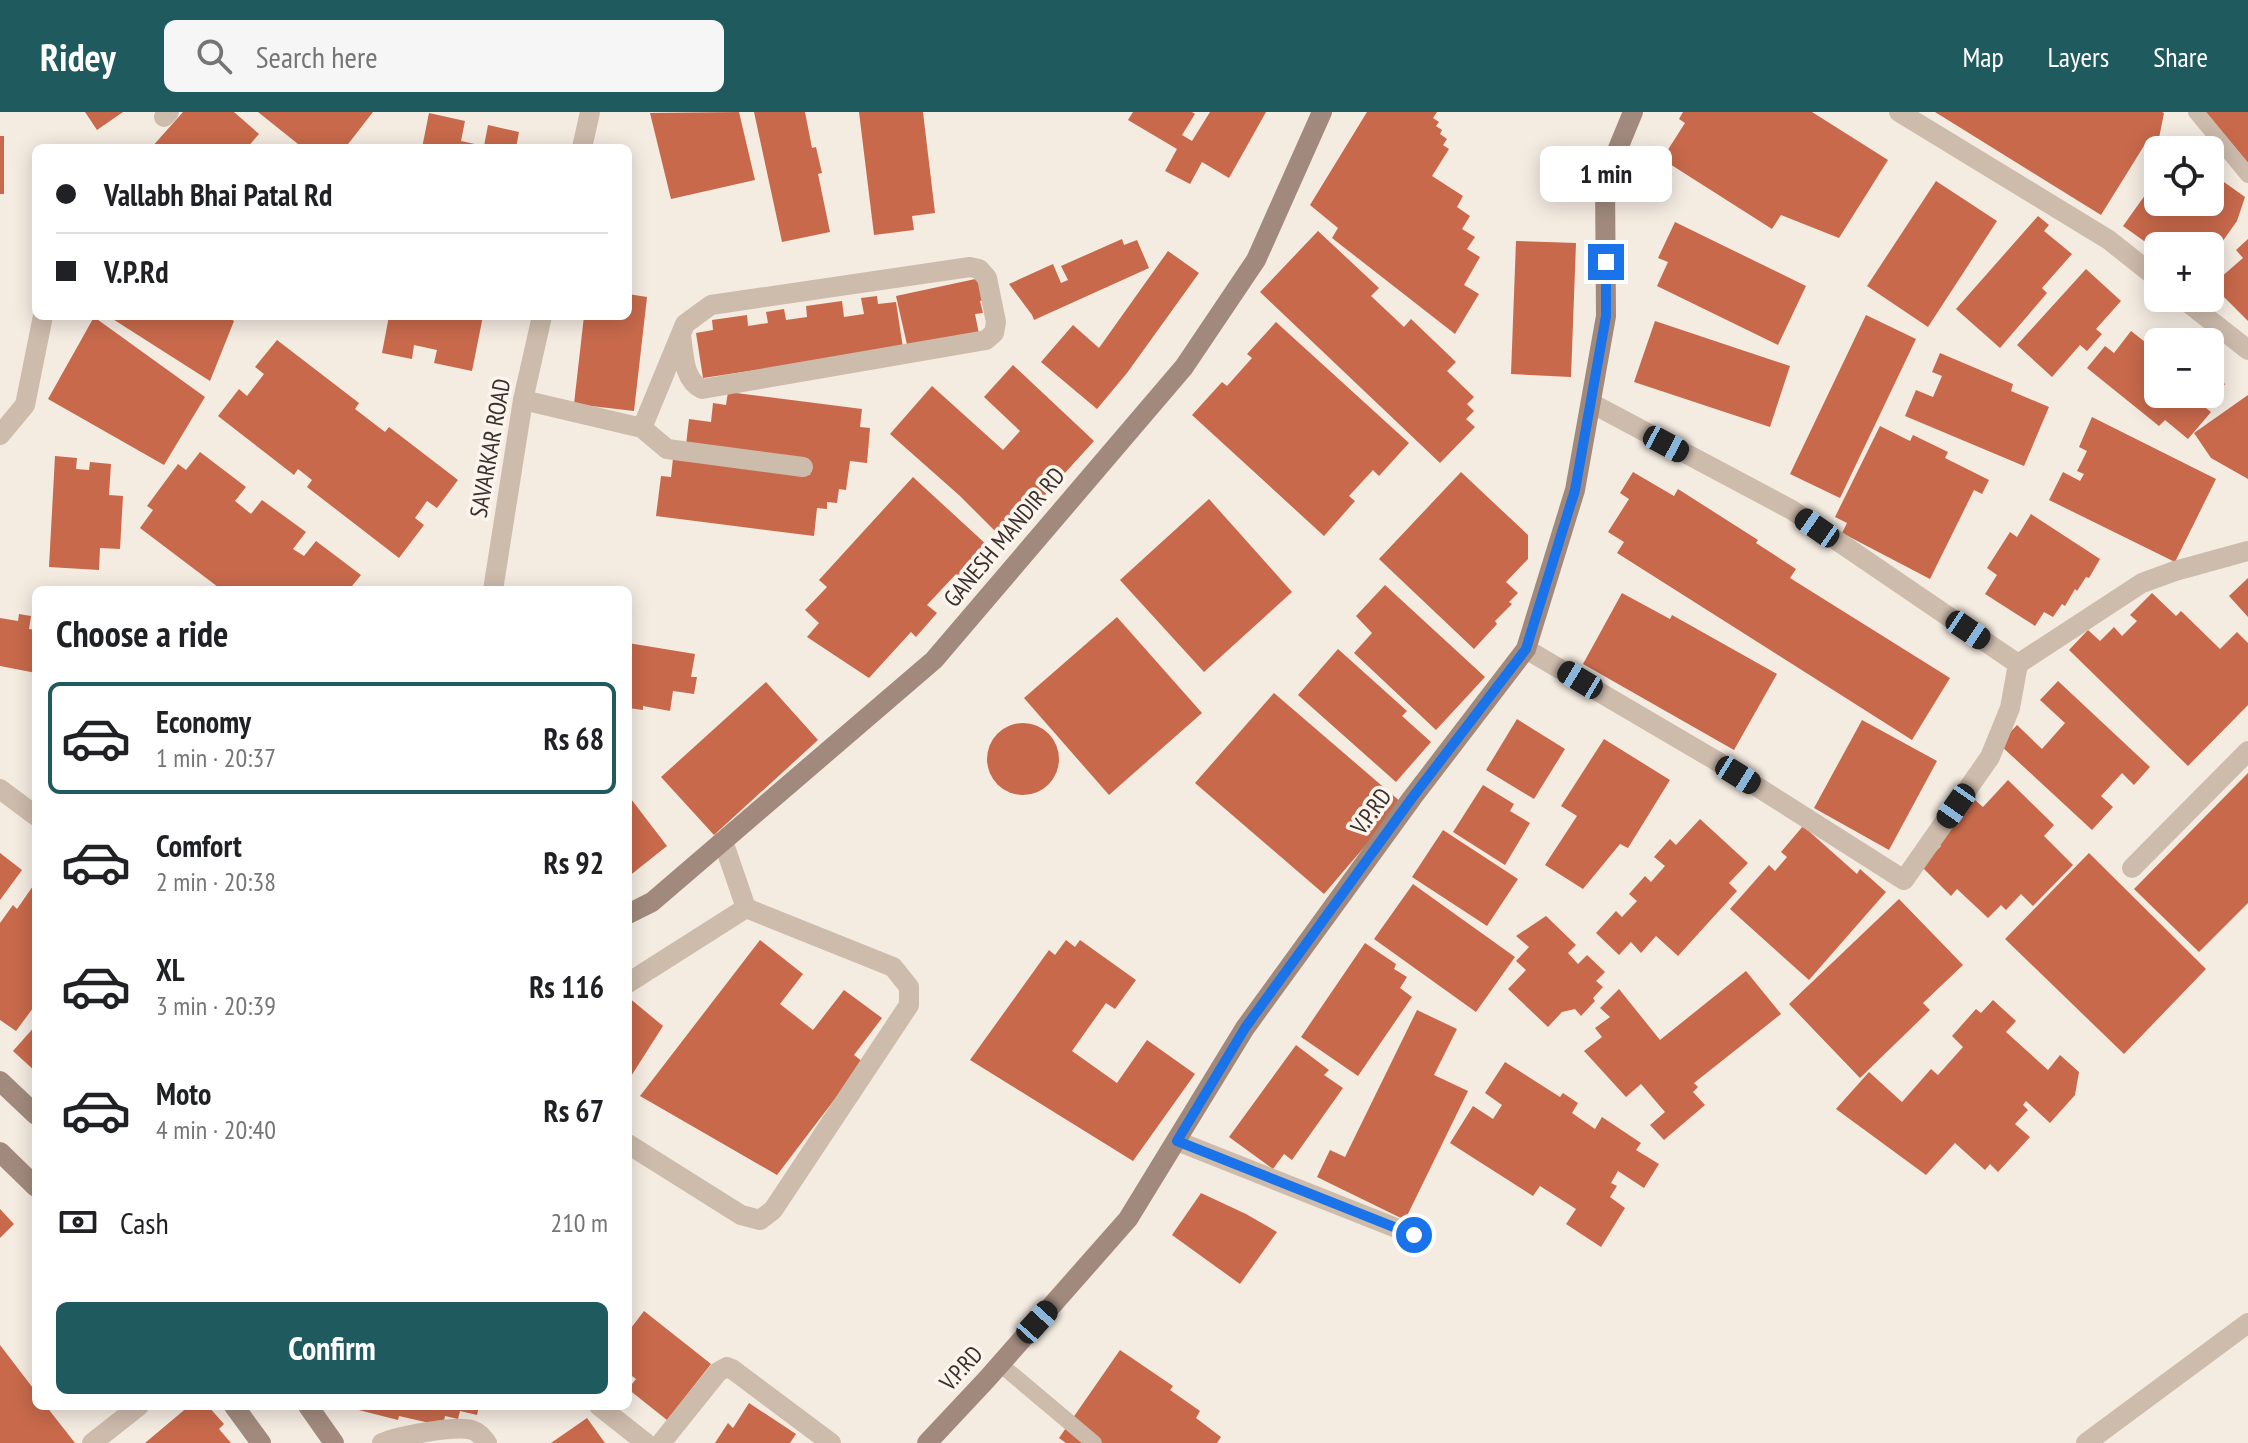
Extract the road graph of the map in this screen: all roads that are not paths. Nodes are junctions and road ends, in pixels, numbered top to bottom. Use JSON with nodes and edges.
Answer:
{"nodes":[{"id":1,"x":590,"y":112,"type":"edge"},
{"id":2,"x":1322,"y":112,"type":"edge"},
{"id":3,"x":1633,"y":112,"type":"edge"},
{"id":4,"x":1899,"y":112,"type":"edge"},
{"id":5,"x":2196,"y":112,"type":"edge"},
{"id":6,"x":583,"y":144,"type":"edge"},
{"id":7,"x":2248,"y":175,"type":"edge"},
{"id":8,"x":2144,"y":268,"type":"edge"},
{"id":9,"x":2200,"y":312,"type":"edge"},
{"id":10,"x":42,"y":320,"type":"edge"},
{"id":11,"x":541,"y":320,"type":"edge"},
{"id":12,"x":681,"y":335,"type":"junction"},
{"id":13,"x":2248,"y":350,"type":"edge"},
{"id":14,"x":523,"y":400,"type":"junction"},
{"id":15,"x":1591,"y":403,"type":"junction"},
{"id":16,"x":642,"y":428,"type":"junction"},
{"id":17,"x":0,"y":435,"type":"edge"},
{"id":18,"x":803,"y":467,"type":"dead end"},
{"id":19,"x":2248,"y":551,"type":"edge"},
{"id":20,"x":494,"y":586,"type":"edge"},
{"id":21,"x":1526,"y":649,"type":"junction"},
{"id":22,"x":2018,"y":664,"type":"junction"},
{"id":23,"x":2248,"y":751,"type":"edge"},
{"id":24,"x":0,"y":789,"type":"edge"},
{"id":25,"x":32,"y":813,"type":"edge"},
{"id":26,"x":723,"y":841,"type":"junction"},
{"id":27,"x":2132,"y":868,"type":"dead end"},
{"id":28,"x":746,"y":908,"type":"junction"},
{"id":29,"x":632,"y":912,"type":"edge"},
{"id":30,"x":632,"y":980,"type":"edge"},
{"id":31,"x":0,"y":1081,"type":"edge"},
{"id":32,"x":32,"y":1111,"type":"edge"},
{"id":33,"x":1177,"y":1141,"type":"junction"},
{"id":34,"x":632,"y":1147,"type":"edge"},
{"id":35,"x":0,"y":1152,"type":"edge"},
{"id":36,"x":32,"y":1183,"type":"edge"},
{"id":37,"x":1414,"y":1235,"type":"dead end"},
{"id":38,"x":2248,"y":1323,"type":"edge"},
{"id":39,"x":1000,"y":1364,"type":"junction"},
{"id":40,"x":134,"y":1410,"type":"edge"},
{"id":41,"x":237,"y":1410,"type":"edge"},
{"id":42,"x":311,"y":1410,"type":"edge"},
{"id":43,"x":604,"y":1410,"type":"edge"},
{"id":44,"x":92,"y":1443,"type":"edge"},
{"id":45,"x":261,"y":1443,"type":"edge"},
{"id":46,"x":334,"y":1443,"type":"edge"},
{"id":47,"x":382,"y":1443,"type":"edge"},
{"id":48,"x":487,"y":1443,"type":"edge"},
{"id":49,"x":646,"y":1443,"type":"edge"},
{"id":50,"x":661,"y":1443,"type":"edge"},
{"id":51,"x":831,"y":1443,"type":"edge"},
{"id":52,"x":927,"y":1443,"type":"edge"},
{"id":53,"x":1094,"y":1443,"type":"edge"},
{"id":54,"x":2086,"y":1443,"type":"edge"}],
"edges":[{"from":1,"to":6,"type":"street"},
{"from":2,"to":26,"type":"street","name":"GANESH MANDIR RD"},
{"from":3,"to":15,"type":"street","name":"V.P.RD"},
{"from":4,"to":8,"type":"street"},
{"from":5,"to":7,"type":"lane"},
{"from":9,"to":13,"type":"street"},
{"from":10,"to":17,"type":"street"},
{"from":11,"to":14,"type":"street","name":"SAVARKAR ROAD"},
{"from":12,"to":12,"type":"street"},
{"from":12,"to":16,"type":"street"},
{"from":14,"to":16,"type":"street"},
{"from":14,"to":20,"type":"street","name":"SAVARKAR ROAD"},
{"from":15,"to":21,"type":"street","name":"V.P.RD"},
{"from":15,"to":22,"type":"street"},
{"from":16,"to":18,"type":"street"},
{"from":19,"to":22,"type":"street"},
{"from":21,"to":22,"type":"street"},
{"from":21,"to":33,"type":"street","name":"V.P.RD"},
{"from":23,"to":27,"type":"street"},
{"from":24,"to":25,"type":"street"},
{"from":26,"to":28,"type":"street"},
{"from":26,"to":29,"type":"street","name":"GANESH MANDIR RD"},
{"from":28,"to":30,"type":"street"},
{"from":28,"to":34,"type":"street"},
{"from":31,"to":32,"type":"street"},
{"from":33,"to":37,"type":"street"},
{"from":33,"to":39,"type":"street","name":"V.P.RD"},
{"from":35,"to":36,"type":"street"},
{"from":38,"to":54,"type":"street"},
{"from":39,"to":52,"type":"street","name":"V.P.RD"},
{"from":39,"to":53,"type":"lane"},
{"from":40,"to":44,"type":"street"},
{"from":41,"to":45,"type":"street"},
{"from":42,"to":46,"type":"street"},
{"from":43,"to":49,"type":"street"},
{"from":47,"to":48,"type":"street"},
{"from":50,"to":51,"type":"street"}]}
